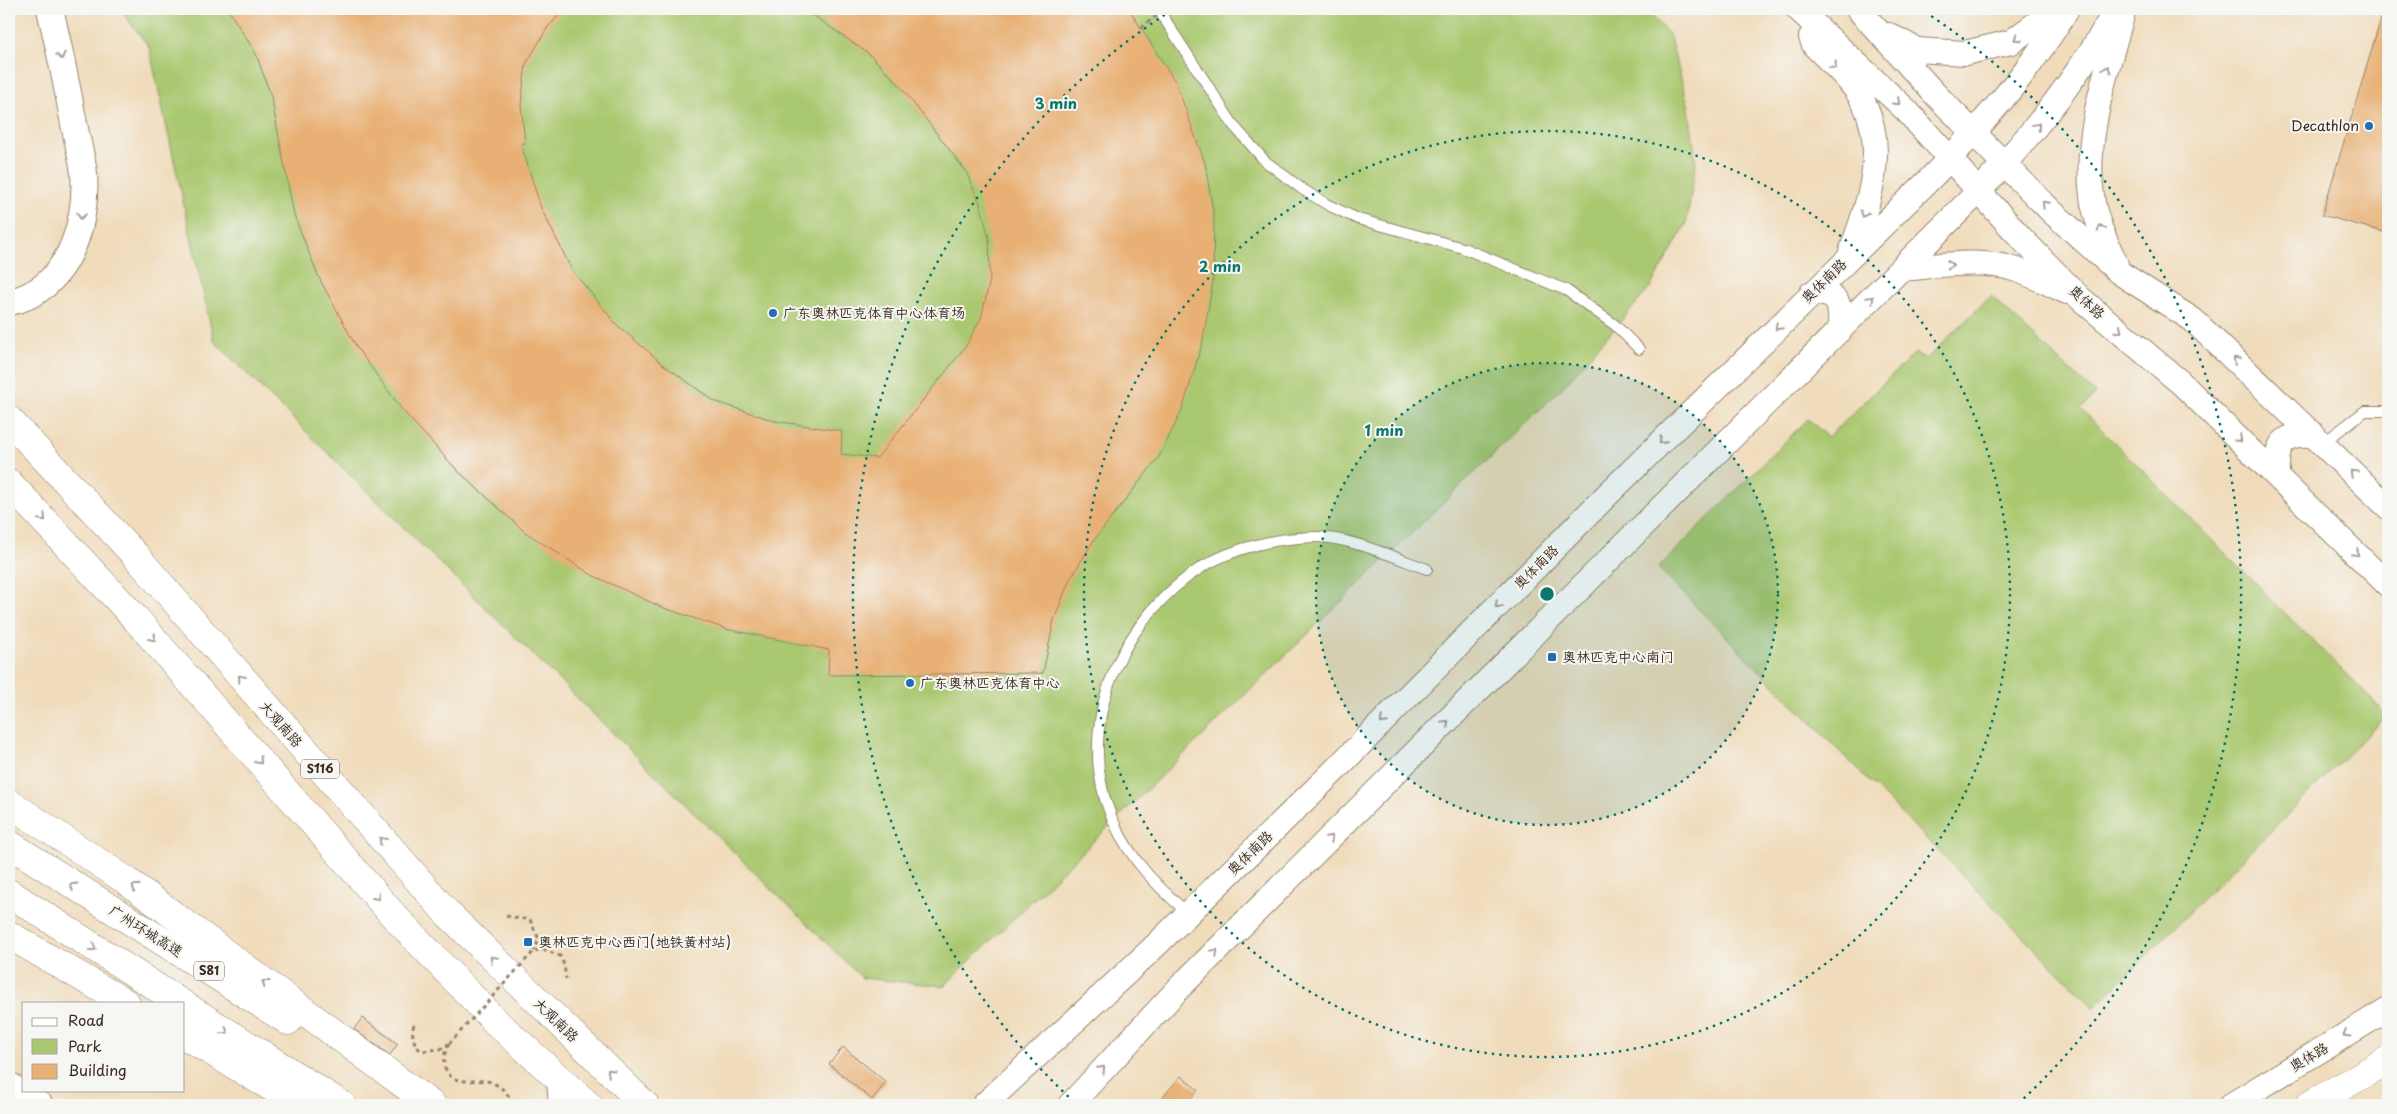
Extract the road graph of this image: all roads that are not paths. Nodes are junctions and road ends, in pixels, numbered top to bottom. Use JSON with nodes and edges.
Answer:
{"nodes":[{"id":1,"x":50,"y":9,"type":"edge"},
{"id":2,"x":1158,"y":9,"type":"edge"},
{"id":3,"x":2056,"y":9,"type":"edge"},
{"id":4,"x":2067,"y":9,"type":"edge"},
{"id":5,"x":2116,"y":9,"type":"edge"},
{"id":6,"x":2124,"y":9,"type":"edge"},
{"id":7,"x":1798,"y":10,"type":"edge"},
{"id":8,"x":1865,"y":17,"type":"edge"},
{"id":9,"x":1975,"y":133,"type":"junction"},
{"id":10,"x":1950,"y":158,"type":"junction"},
{"id":11,"x":2005,"y":163,"type":"junction"},
{"id":12,"x":1979,"y":191,"type":"junction"},
{"id":13,"x":1849,"y":257,"type":"junction"},
{"id":14,"x":1901,"y":269,"type":"junction"},
{"id":15,"x":2120,"y":273,"type":"junction"},
{"id":16,"x":1812,"y":293,"type":"junction"},
{"id":17,"x":2082,"y":299,"type":"junction"},
{"id":18,"x":9,"y":302,"type":"edge"},
{"id":19,"x":1840,"y":330,"type":"junction"},
{"id":20,"x":1639,"y":349,"type":"dead end"},
{"id":21,"x":2388,"y":411,"type":"edge"},
{"id":22,"x":9,"y":420,"type":"edge"},
{"id":23,"x":2319,"y":439,"type":"junction"},
{"id":24,"x":2277,"y":475,"type":"junction"},
{"id":25,"x":9,"y":483,"type":"edge"},
{"id":26,"x":2388,"y":507,"type":"edge"},
{"id":27,"x":1427,"y":569,"type":"dead end"},
{"id":28,"x":2388,"y":584,"type":"edge"},
{"id":29,"x":9,"y":803,"type":"edge"},
{"id":30,"x":9,"y":844,"type":"edge"},
{"id":31,"x":9,"y":893,"type":"edge"},
{"id":32,"x":1188,"y":913,"type":"junction"},
{"id":33,"x":9,"y":935,"type":"edge"},
{"id":34,"x":124,"y":1002,"type":"edge"},
{"id":35,"x":179,"y":1002,"type":"edge"},
{"id":36,"x":185,"y":1006,"type":"edge"},
{"id":37,"x":2388,"y":1009,"type":"edge"},
{"id":38,"x":185,"y":1036,"type":"edge"},
{"id":39,"x":2388,"y":1060,"type":"edge"},
{"id":40,"x":9,"y":1084,"type":"edge"},
{"id":41,"x":560,"y":1092,"type":"edge"},
{"id":42,"x":42,"y":1105,"type":"edge"},
{"id":43,"x":301,"y":1105,"type":"edge"},
{"id":44,"x":342,"y":1105,"type":"edge"},
{"id":45,"x":405,"y":1105,"type":"edge"},
{"id":46,"x":432,"y":1105,"type":"edge"},
{"id":47,"x":588,"y":1105,"type":"edge"},
{"id":48,"x":645,"y":1105,"type":"edge"},
{"id":49,"x":984,"y":1105,"type":"edge"},
{"id":50,"x":1070,"y":1105,"type":"edge"},
{"id":51,"x":2231,"y":1105,"type":"edge"},
{"id":52,"x":2310,"y":1105,"type":"edge"}],
"edges":[{"from":1,"to":18,"type":"main road","one_way":true},
{"from":2,"to":20,"type":"lane"},
{"from":3,"to":8,"type":"street","one_way":true},
{"from":4,"to":9,"type":"street","name":"奥体南路"},
{"from":11,"to":5,"type":"street","one_way":true},
{"from":15,"to":6,"type":"street","one_way":true},
{"from":7,"to":10,"type":"street","name":"奥体路","one_way":true},
{"from":7,"to":13,"type":"street","one_way":true},
{"from":8,"to":9,"type":"street"},
{"from":9,"to":10,"type":"street","name":"奥体南路"},
{"from":9,"to":11,"type":"street"},
{"from":10,"to":12,"type":"street","name":"奥体路"},
{"from":10,"to":13,"type":"street","name":"奥体南路"},
{"from":11,"to":12,"type":"street"},
{"from":15,"to":11,"type":"street","one_way":true},
{"from":12,"to":14,"type":"street"},
{"from":12,"to":17,"type":"street","name":"奥体路"},
{"from":13,"to":16,"type":"street","name":"奥体南路"},
{"from":14,"to":17,"type":"street","one_way":true},
{"from":19,"to":14,"type":"street","one_way":true},
{"from":23,"to":15,"type":"street","one_way":true},
{"from":16,"to":19,"type":"street"},
{"from":16,"to":32,"type":"street","name":"奥体南路","one_way":true},
{"from":17,"to":24,"type":"street","name":"奥体路","one_way":true},
{"from":50,"to":19,"type":"street","one_way":true},
{"from":21,"to":23,"type":"lane"},
{"from":48,"to":22,"type":"main road","name":"大观南路","number":"S116","one_way":true},
{"from":23,"to":24,"type":"street"},
{"from":26,"to":23,"type":"street","one_way":true},
{"from":24,"to":28,"type":"street","name":"奥体路","one_way":true},
{"from":25,"to":41,"type":"main road","one_way":true},
{"from":27,"to":32,"type":"lane"},
{"from":46,"to":29,"type":"main road","one_way":true},
{"from":45,"to":30,"type":"main road","name":"广州环城高速","number":"S81","one_way":true},
{"from":31,"to":35,"type":"main road","one_way":true},
{"from":32,"to":49,"type":"street","name":"奥体南路"},
{"from":33,"to":34,"type":"main road"},
{"from":36,"to":44,"type":"main road","one_way":true},
{"from":37,"to":51,"type":"street","name":"奥体路","one_way":true},
{"from":38,"to":43,"type":"main road"},
{"from":39,"to":52,"type":"main road"},
{"from":40,"to":42,"type":"street"},
{"from":41,"to":47,"type":"main road"}]}
